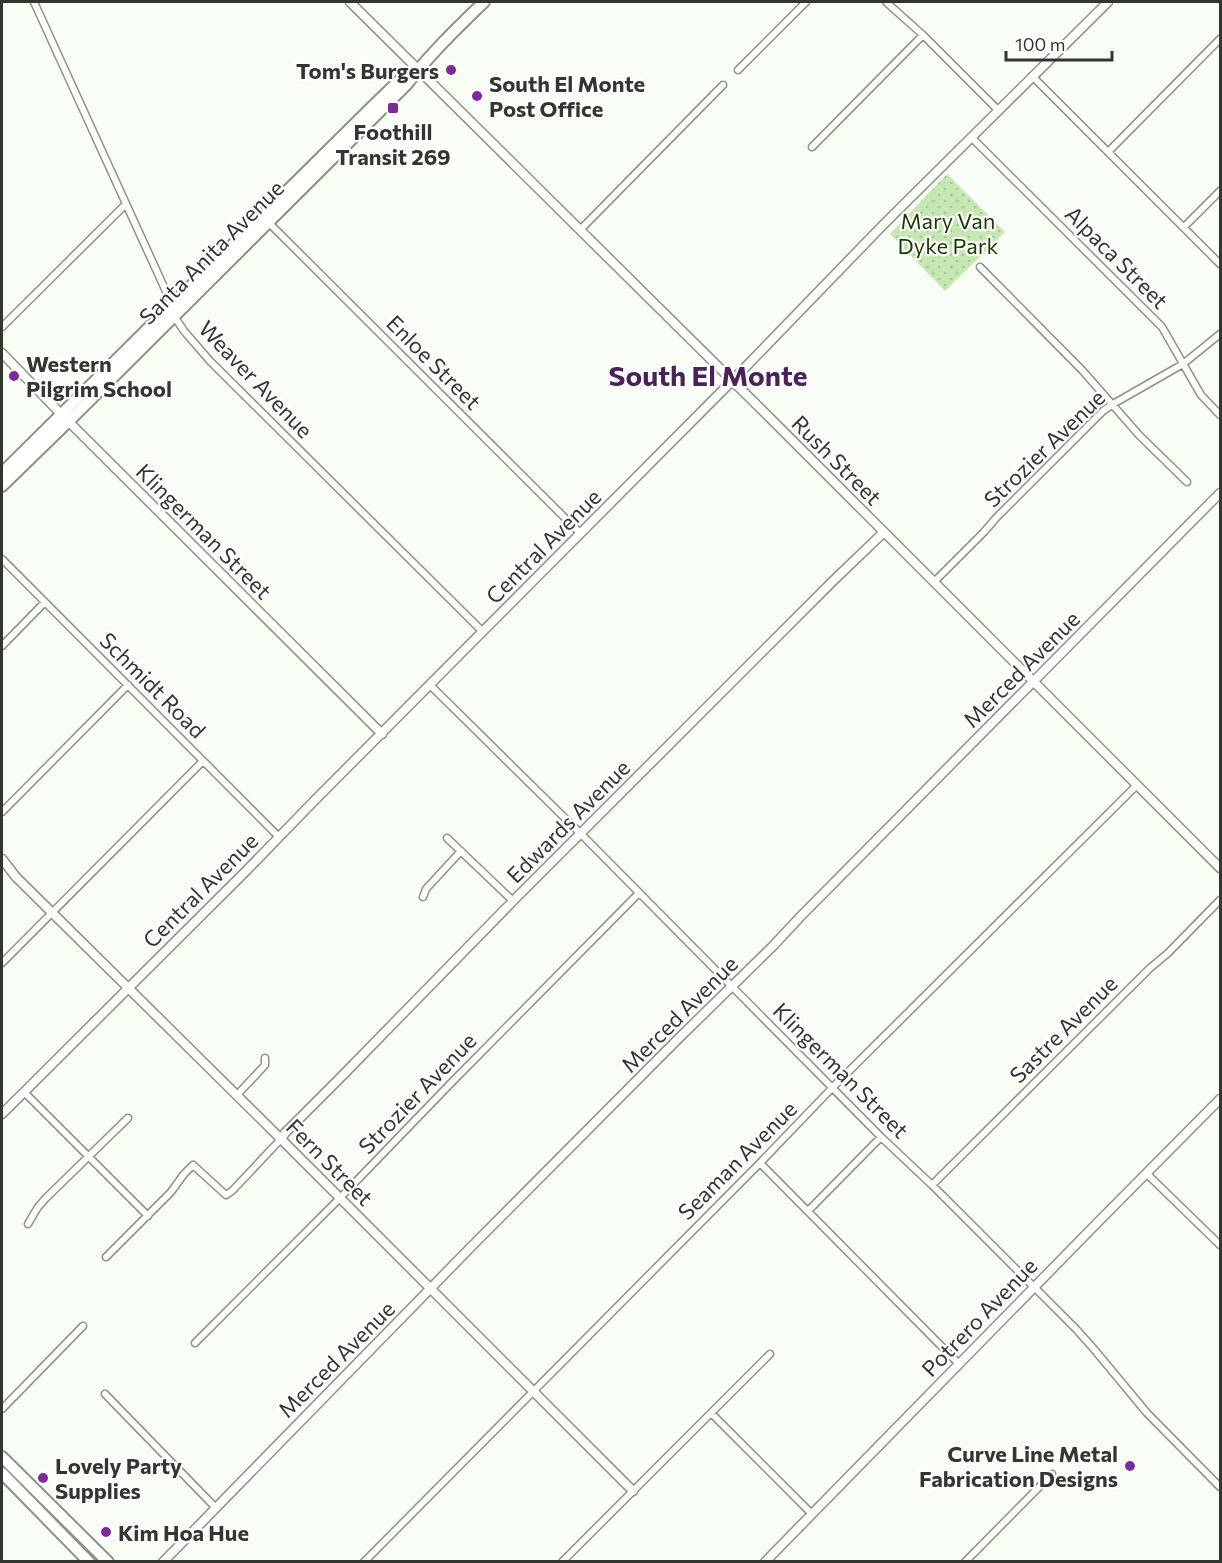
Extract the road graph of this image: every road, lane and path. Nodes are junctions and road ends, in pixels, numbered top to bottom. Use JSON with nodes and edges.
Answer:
{"nodes":[{"id":1,"x":34,"y":2,"type":"edge"},
{"id":2,"x":350,"y":2,"type":"edge"},
{"id":3,"x":484,"y":2,"type":"edge"},
{"id":4,"x":805,"y":2,"type":"edge"},
{"id":5,"x":886,"y":2,"type":"edge"},
{"id":6,"x":1103,"y":3,"type":"edge"},
{"id":7,"x":923,"y":35,"type":"junction"},
{"id":8,"x":1221,"y":39,"type":"edge"},
{"id":9,"x":418,"y":69,"type":"junction"},
{"id":10,"x":738,"y":70,"type":"dead end"},
{"id":11,"x":1032,"y":76,"type":"junction"},
{"id":12,"x":723,"y":85,"type":"dead end"},
{"id":13,"x":998,"y":110,"type":"junction"},
{"id":14,"x":971,"y":137,"type":"junction"},
{"id":15,"x":812,"y":147,"type":"dead end"},
{"id":16,"x":1108,"y":152,"type":"junction"},
{"id":17,"x":1221,"y":190,"type":"edge"},
{"id":18,"x":126,"y":204,"type":"junction"},
{"id":19,"x":266,"y":219,"type":"junction"},
{"id":20,"x":1184,"y":227,"type":"junction"},
{"id":21,"x":580,"y":230,"type":"junction"},
{"id":22,"x":1221,"y":264,"type":"edge"},
{"id":23,"x":980,"y":267,"type":"dead end"},
{"id":24,"x":173,"y":311,"type":"junction"},
{"id":25,"x":2,"y":327,"type":"edge"},
{"id":26,"x":1221,"y":334,"type":"edge"},
{"id":27,"x":2,"y":353,"type":"edge"},
{"id":28,"x":1183,"y":364,"type":"junction"},
{"id":29,"x":732,"y":381,"type":"junction"},
{"id":30,"x":1113,"y":404,"type":"junction"},
{"id":31,"x":1221,"y":415,"type":"edge"},
{"id":32,"x":64,"y":418,"type":"junction"},
{"id":33,"x":2,"y":473,"type":"edge"},
{"id":34,"x":1187,"y":482,"type":"dead end"},
{"id":35,"x":2,"y":486,"type":"edge"},
{"id":36,"x":1221,"y":493,"type":"edge"},
{"id":37,"x":884,"y":532,"type":"junction"},
{"id":38,"x":580,"y":533,"type":"junction"},
{"id":39,"x":2,"y":559,"type":"edge"},
{"id":40,"x":934,"y":582,"type":"junction"},
{"id":41,"x":45,"y":603,"type":"junction"},
{"id":42,"x":483,"y":632,"type":"junction"},
{"id":43,"x":2,"y":646,"type":"edge"},
{"id":44,"x":1034,"y":682,"type":"junction"},
{"id":45,"x":430,"y":685,"type":"junction"},
{"id":46,"x":128,"y":686,"type":"junction"},
{"id":47,"x":382,"y":734,"type":"junction"},
{"id":48,"x":203,"y":761,"type":"junction"},
{"id":49,"x":1137,"y":785,"type":"junction"},
{"id":50,"x":2,"y":812,"type":"edge"},
{"id":51,"x":581,"y":834,"type":"junction"},
{"id":52,"x":279,"y":837,"type":"junction"},
{"id":53,"x":447,"y":838,"type":"dead end"},
{"id":54,"x":461,"y":851,"type":"junction"},
{"id":55,"x":2,"y":859,"type":"edge"},
{"id":56,"x":1221,"y":868,"type":"edge"},
{"id":57,"x":639,"y":893,"type":"junction"},
{"id":58,"x":423,"y":897,"type":"dead end"},
{"id":59,"x":1221,"y":900,"type":"edge"},
{"id":60,"x":513,"y":901,"type":"junction"},
{"id":61,"x":52,"y":913,"type":"junction"},
{"id":62,"x":2,"y":963,"type":"edge"},
{"id":63,"x":732,"y":987,"type":"junction"},
{"id":64,"x":128,"y":988,"type":"junction"},
{"id":65,"x":265,"y":1058,"type":"dead end"},
{"id":66,"x":833,"y":1087,"type":"junction"},
{"id":67,"x":24,"y":1092,"type":"junction"},
{"id":68,"x":237,"y":1095,"type":"junction"},
{"id":69,"x":1221,"y":1100,"type":"edge"},
{"id":70,"x":2,"y":1114,"type":"edge"},
{"id":71,"x":128,"y":1118,"type":"dead end"},
{"id":72,"x":881,"y":1137,"type":"junction"},
{"id":73,"x":281,"y":1139,"type":"junction"},
{"id":74,"x":89,"y":1157,"type":"junction"},
{"id":75,"x":759,"y":1163,"type":"junction"},
{"id":76,"x":1146,"y":1173,"type":"junction"},
{"id":77,"x":932,"y":1185,"type":"junction"},
{"id":78,"x":340,"y":1198,"type":"junction"},
{"id":79,"x":808,"y":1211,"type":"junction"},
{"id":80,"x":148,"y":1216,"type":"junction"},
{"id":81,"x":28,"y":1224,"type":"dead end"},
{"id":82,"x":1221,"y":1245,"type":"edge"},
{"id":83,"x":106,"y":1257,"type":"dead end"},
{"id":84,"x":1034,"y":1287,"type":"junction"},
{"id":85,"x":431,"y":1289,"type":"junction"},
{"id":86,"x":83,"y":1326,"type":"dead end"},
{"id":87,"x":195,"y":1343,"type":"dead end"},
{"id":88,"x":770,"y":1354,"type":"dead end"},
{"id":89,"x":959,"y":1364,"type":"junction"},
{"id":90,"x":533,"y":1391,"type":"junction"},
{"id":91,"x":105,"y":1394,"type":"dead end"},
{"id":92,"x":2,"y":1409,"type":"edge"},
{"id":93,"x":711,"y":1413,"type":"junction"},
{"id":94,"x":2,"y":1456,"type":"edge"},
{"id":95,"x":2,"y":1473,"type":"edge"},
{"id":96,"x":1052,"y":1474,"type":"dead end"},
{"id":97,"x":1221,"y":1488,"type":"edge"},
{"id":98,"x":633,"y":1491,"type":"junction"},
{"id":99,"x":215,"y":1507,"type":"junction"},
{"id":100,"x":812,"y":1514,"type":"junction"},
{"id":101,"x":89,"y":1562,"type":"edge"},
{"id":102,"x":108,"y":1562,"type":"edge"},
{"id":103,"x":163,"y":1562,"type":"edge"},
{"id":104,"x":364,"y":1562,"type":"edge"},
{"id":105,"x":562,"y":1562,"type":"edge"},
{"id":106,"x":765,"y":1562,"type":"edge"},
{"id":107,"x":965,"y":1562,"type":"edge"}],
"edges":[{"from":1,"to":18,"type":"street","name":"Weaver Avenue"},
{"from":2,"to":9,"type":"street","name":"Rush Street"},
{"from":3,"to":9,"type":"main road","name":"Santa Anita Avenue"},
{"from":4,"to":10,"type":"street"},
{"from":5,"to":7,"type":"street"},
{"from":6,"to":11,"type":"street","name":"Central Avenue"},
{"from":7,"to":13,"type":"street"},
{"from":7,"to":15,"type":"street"},
{"from":8,"to":16,"type":"street"},
{"from":9,"to":19,"type":"main road","name":"Santa Anita Avenue"},
{"from":9,"to":21,"type":"street","name":"Rush Street"},
{"from":11,"to":13,"type":"street","name":"Central Avenue"},
{"from":11,"to":16,"type":"street"},
{"from":12,"to":21,"type":"street"},
{"from":13,"to":14,"type":"street","name":"Central Avenue"},
{"from":14,"to":28,"type":"street","name":"Alpaca Street"},
{"from":14,"to":29,"type":"street","name":"Central Avenue"},
{"from":16,"to":20,"type":"street"},
{"from":17,"to":20,"type":"street"},
{"from":18,"to":24,"type":"street","name":"Weaver Avenue"},
{"from":18,"to":25,"type":"street"},
{"from":19,"to":24,"type":"main road","name":"Santa Anita Avenue"},
{"from":19,"to":38,"type":"street","name":"Enloe Street"},
{"from":20,"to":22,"type":"street"},
{"from":21,"to":29,"type":"street","name":"Rush Street"},
{"from":23,"to":30,"type":"street"},
{"from":24,"to":32,"type":"main road","name":"Santa Anita Avenue"},
{"from":24,"to":42,"type":"street","name":"Weaver Avenue"},
{"from":26,"to":28,"type":"street","name":"Strozier Avenue"},
{"from":27,"to":32,"type":"street","name":"Klingerman Street"},
{"from":28,"to":30,"type":"street","name":"Strozier Avenue"},
{"from":28,"to":31,"type":"street","name":"Alpaca Street"},
{"from":29,"to":37,"type":"street","name":"Rush Street"},
{"from":29,"to":38,"type":"street","name":"Central Avenue"},
{"from":30,"to":34,"type":"street"},
{"from":30,"to":40,"type":"street","name":"Strozier Avenue"},
{"from":32,"to":33,"type":"main road","name":"Santa Anita Avenue"},
{"from":32,"to":35,"type":"main road","name":"Santa Anita Avenue"},
{"from":32,"to":47,"type":"street","name":"Klingerman Street"},
{"from":36,"to":44,"type":"street","name":"Merced Avenue"},
{"from":37,"to":40,"type":"street","name":"Rush Street"},
{"from":37,"to":51,"type":"street","name":"Edwards Avenue"},
{"from":38,"to":42,"type":"street","name":"Central Avenue"},
{"from":39,"to":41,"type":"street","name":"Schmidt Road"},
{"from":40,"to":44,"type":"street","name":"Rush Street"},
{"from":41,"to":43,"type":"street"},
{"from":41,"to":46,"type":"street","name":"Schmidt Road"},
{"from":42,"to":45,"type":"street","name":"Central Avenue"},
{"from":44,"to":49,"type":"street","name":"Rush Street"},
{"from":44,"to":63,"type":"street","name":"Merced Avenue"},
{"from":45,"to":47,"type":"street","name":"Central Avenue"},
{"from":45,"to":51,"type":"street","name":"Klingerman Street"},
{"from":46,"to":48,"type":"street","name":"Schmidt Road"},
{"from":46,"to":50,"type":"street"},
{"from":47,"to":52,"type":"street","name":"Central Avenue"},
{"from":48,"to":52,"type":"street","name":"Schmidt Road"},
{"from":48,"to":61,"type":"street"},
{"from":49,"to":56,"type":"street","name":"Rush Street"},
{"from":49,"to":66,"type":"street","name":"Seaman Avenue"},
{"from":51,"to":57,"type":"street","name":"Klingerman Street"},
{"from":51,"to":60,"type":"street","name":"Edwards Avenue"},
{"from":52,"to":64,"type":"street","name":"Central Avenue"},
{"from":53,"to":54,"type":"street"},
{"from":54,"to":58,"type":"street"},
{"from":54,"to":60,"type":"street"},
{"from":55,"to":61,"type":"street","name":"Fern Street"},
{"from":57,"to":63,"type":"street","name":"Klingerman Street"},
{"from":57,"to":78,"type":"street","name":"Strozier Avenue"},
{"from":59,"to":77,"type":"street","name":"Sastre Avenue"},
{"from":60,"to":73,"type":"street","name":"Edwards Avenue"},
{"from":61,"to":62,"type":"street"},
{"from":61,"to":64,"type":"street","name":"Fern Street"},
{"from":63,"to":66,"type":"street","name":"Klingerman Street"},
{"from":63,"to":85,"type":"street","name":"Merced Avenue"},
{"from":64,"to":67,"type":"street","name":"Central Avenue"},
{"from":64,"to":68,"type":"street","name":"Fern Street"},
{"from":65,"to":68,"type":"street"},
{"from":66,"to":72,"type":"street","name":"Klingerman Street"},
{"from":66,"to":75,"type":"street","name":"Seaman Avenue"},
{"from":67,"to":70,"type":"street","name":"Central Avenue"},
{"from":67,"to":74,"type":"street"},
{"from":68,"to":73,"type":"street","name":"Fern Street"},
{"from":69,"to":76,"type":"street","name":"Potrero Avenue"},
{"from":71,"to":74,"type":"street"},
{"from":72,"to":77,"type":"street","name":"Klingerman Street"},
{"from":72,"to":79,"type":"street"},
{"from":73,"to":78,"type":"street","name":"Fern Street"},
{"from":73,"to":80,"type":"street"},
{"from":74,"to":80,"type":"street"},
{"from":74,"to":81,"type":"street"},
{"from":75,"to":79,"type":"street"},
{"from":75,"to":90,"type":"street","name":"Seaman Avenue"},
{"from":76,"to":82,"type":"street"},
{"from":76,"to":84,"type":"street","name":"Potrero Avenue"},
{"from":77,"to":84,"type":"street","name":"Klingerman Street"},
{"from":78,"to":85,"type":"street","name":"Fern Street"},
{"from":78,"to":87,"type":"street","name":"Strozier Avenue"},
{"from":79,"to":89,"type":"street"},
{"from":80,"to":83,"type":"street"},
{"from":84,"to":89,"type":"street","name":"Potrero Avenue"},
{"from":84,"to":97,"type":"street","name":"Klingerman Street"},
{"from":85,"to":90,"type":"street","name":"Fern Street"},
{"from":85,"to":99,"type":"street","name":"Merced Avenue"},
{"from":86,"to":92,"type":"street"},
{"from":88,"to":93,"type":"street"},
{"from":89,"to":100,"type":"street","name":"Potrero Avenue"},
{"from":90,"to":98,"type":"street","name":"Fern Street"},
{"from":90,"to":104,"type":"street","name":"Seaman Avenue"},
{"from":91,"to":99,"type":"street"},
{"from":93,"to":98,"type":"street"},
{"from":93,"to":100,"type":"street"},
{"from":94,"to":102,"type":"main road"},
{"from":95,"to":101,"type":"main road"},
{"from":96,"to":107,"type":"street"},
{"from":98,"to":105,"type":"street"},
{"from":99,"to":103,"type":"street","name":"Merced Avenue"},
{"from":100,"to":106,"type":"street","name":"Potrero Avenue"}]}
